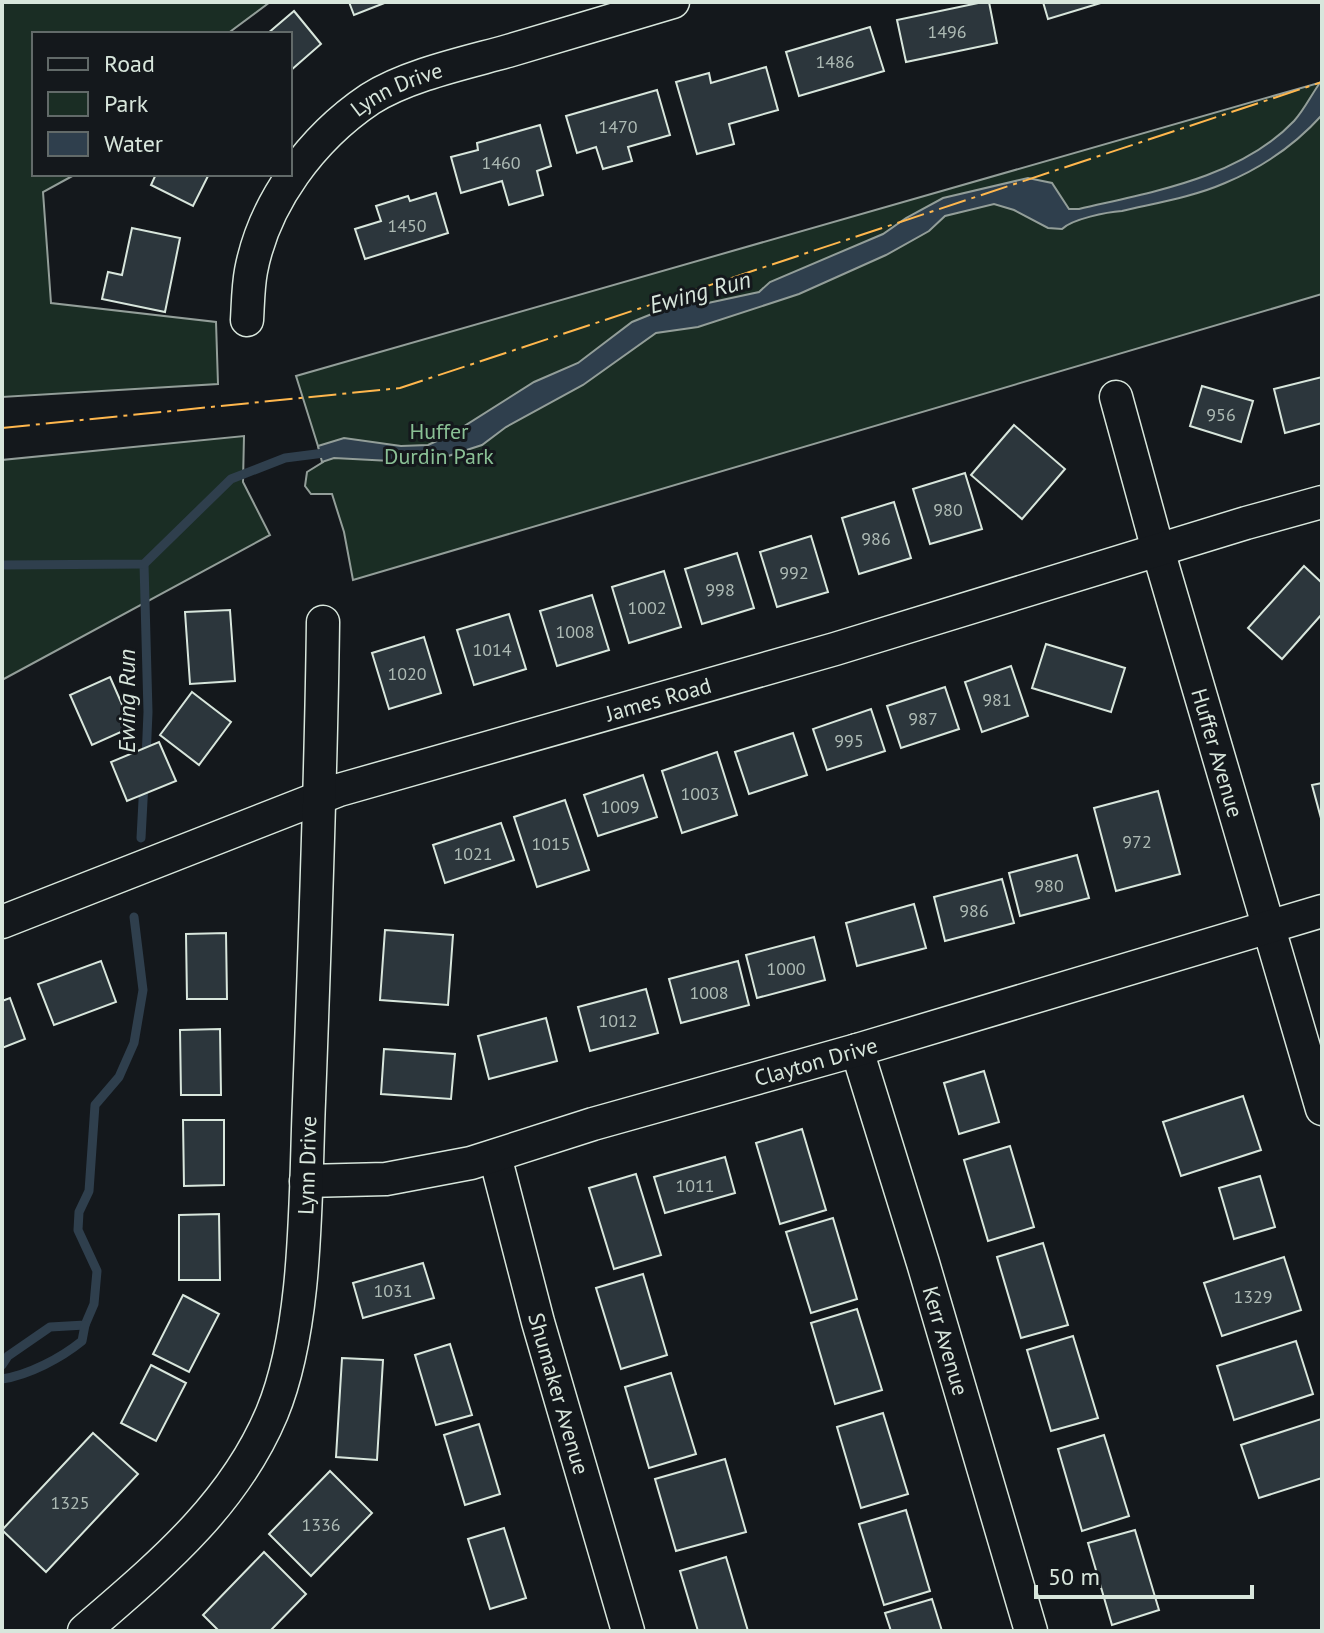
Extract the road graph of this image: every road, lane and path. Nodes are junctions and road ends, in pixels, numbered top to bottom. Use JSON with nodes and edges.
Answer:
{"nodes":[{"id":1,"x":673,"y":2,"type":"edge"},
{"id":2,"x":247,"y":320,"type":"dead end"},
{"id":3,"x":1116,"y":397,"type":"dead end"},
{"id":4,"x":1322,"y":502,"type":"edge"},
{"id":5,"x":1158,"y":550,"type":"junction"},
{"id":6,"x":323,"y":622,"type":"dead end"},
{"id":7,"x":321,"y":798,"type":"junction"},
{"id":8,"x":1322,"y":911,"type":"edge"},
{"id":9,"x":2,"y":922,"type":"edge"},
{"id":10,"x":1269,"y":927,"type":"junction"},
{"id":11,"x":857,"y":1050,"type":"junction"},
{"id":12,"x":1322,"y":1109,"type":"edge"},
{"id":13,"x":495,"y":1156,"type":"junction"},
{"id":14,"x":306,"y":1181,"type":"junction"},
{"id":15,"x":84,"y":1631,"type":"edge"},
{"id":16,"x":628,"y":1631,"type":"edge"},
{"id":17,"x":1031,"y":1631,"type":"edge"}],
"edges":[{"from":1,"to":2,"type":"street","name":"Lynn Drive"},
{"from":3,"to":5,"type":"street","name":"Huffer Avenue"},
{"from":4,"to":5,"type":"street","name":"James Road"},
{"from":5,"to":7,"type":"street","name":"James Road"},
{"from":5,"to":10,"type":"street","name":"Huffer Avenue"},
{"from":6,"to":7,"type":"street","name":"Lynn Drive"},
{"from":7,"to":9,"type":"street","name":"James Road"},
{"from":7,"to":14,"type":"street","name":"Lynn Drive"},
{"from":8,"to":10,"type":"street","name":"Clayton Drive"},
{"from":10,"to":11,"type":"street","name":"Clayton Drive"},
{"from":10,"to":12,"type":"street","name":"Huffer Avenue"},
{"from":11,"to":13,"type":"street","name":"Clayton Drive"},
{"from":11,"to":17,"type":"street","name":"Kerr Avenue"},
{"from":13,"to":14,"type":"street","name":"Clayton Drive"},
{"from":13,"to":16,"type":"street","name":"Shumaker Avenue"},
{"from":14,"to":15,"type":"street","name":"Lynn Drive"}]}
